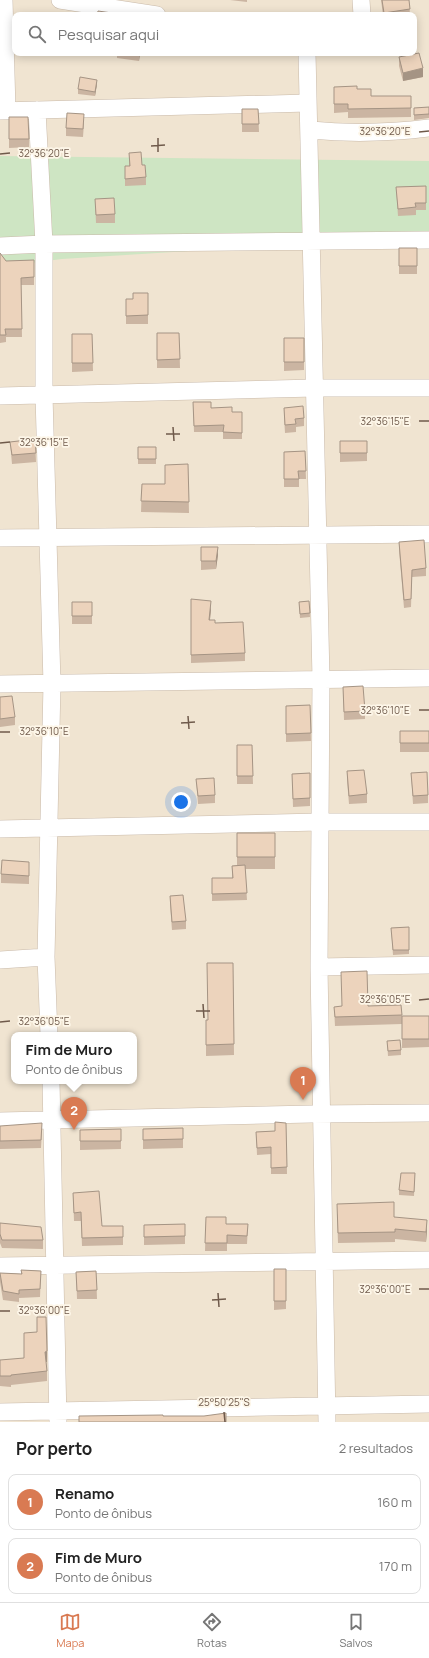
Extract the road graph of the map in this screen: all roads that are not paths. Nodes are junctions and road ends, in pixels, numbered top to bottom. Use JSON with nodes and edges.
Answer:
{"nodes":[{"id":1,"x":4,"y":0,"type":"edge"},
{"id":2,"x":60,"y":0,"type":"edge"},
{"id":3,"x":361,"y":0,"type":"edge"},
{"id":4,"x":138,"y":12,"type":"edge"},
{"id":5,"x":362,"y":12,"type":"edge"},
{"id":6,"x":307,"y":56,"type":"edge"},
{"id":7,"x":308,"y":103,"type":"junction"},
{"id":8,"x":37,"y":110,"type":"junction"},
{"id":9,"x":3,"y":111,"type":"edge"},
{"id":10,"x":429,"y":128,"type":"edge"},
{"id":11,"x":310,"y":130,"type":"junction"},
{"id":12,"x":429,"y":240,"type":"edge"},
{"id":13,"x":312,"y":242,"type":"junction"},
{"id":14,"x":44,"y":244,"type":"junction"},
{"id":15,"x":0,"y":246,"type":"edge"},
{"id":16,"x":314,"y":388,"type":"junction"},
{"id":17,"x":429,"y":388,"type":"edge"},
{"id":18,"x":44,"y":395,"type":"junction"},
{"id":19,"x":0,"y":396,"type":"edge"},
{"id":20,"x":429,"y":534,"type":"edge"},
{"id":21,"x":318,"y":535,"type":"junction"},
{"id":22,"x":49,"y":537,"type":"junction"},
{"id":23,"x":0,"y":538,"type":"edge"},
{"id":24,"x":429,"y":678,"type":"edge"},
{"id":25,"x":321,"y":679,"type":"junction"},
{"id":26,"x":0,"y":684,"type":"edge"},
{"id":27,"x":52,"y":684,"type":"junction"},
{"id":28,"x":319,"y":822,"type":"junction"},
{"id":29,"x":429,"y":822,"type":"edge"},
{"id":30,"x":49,"y":828,"type":"junction"},
{"id":31,"x":0,"y":829,"type":"edge"},
{"id":32,"x":46,"y":957,"type":"junction"},
{"id":33,"x":0,"y":960,"type":"edge"},
{"id":34,"x":429,"y":965,"type":"edge"},
{"id":35,"x":319,"y":967,"type":"junction"},
{"id":36,"x":49,"y":1032,"type":"edge"},
{"id":37,"x":51,"y":1084,"type":"edge"},
{"id":38,"x":429,"y":1113,"type":"edge"},
{"id":39,"x":321,"y":1114,"type":"junction"},
{"id":40,"x":53,"y":1120,"type":"junction"},
{"id":41,"x":0,"y":1121,"type":"edge"},
{"id":42,"x":323,"y":1260,"type":"junction"},
{"id":43,"x":429,"y":1260,"type":"edge"},
{"id":44,"x":0,"y":1266,"type":"edge"},
{"id":45,"x":55,"y":1266,"type":"junction"},
{"id":46,"x":429,"y":1404,"type":"edge"},
{"id":47,"x":0,"y":1412,"type":"edge"},
{"id":48,"x":327,"y":1414,"type":"edge"},
{"id":49,"x":58,"y":1417,"type":"edge"}],
"edges":[{"from":1,"to":9,"type":"street"},
{"from":2,"to":4,"type":"street"},
{"from":3,"to":5,"type":"street"},
{"from":6,"to":7,"type":"street"},
{"from":7,"to":8,"type":"street"},
{"from":7,"to":11,"type":"street"},
{"from":8,"to":9,"type":"street"},
{"from":8,"to":14,"type":"street"},
{"from":10,"to":11,"type":"street"},
{"from":11,"to":13,"type":"street"},
{"from":12,"to":13,"type":"street"},
{"from":13,"to":14,"type":"street"},
{"from":13,"to":16,"type":"street"},
{"from":14,"to":15,"type":"street"},
{"from":14,"to":18,"type":"street"},
{"from":16,"to":17,"type":"street"},
{"from":16,"to":18,"type":"street"},
{"from":16,"to":21,"type":"street"},
{"from":18,"to":19,"type":"street"},
{"from":18,"to":22,"type":"street"},
{"from":20,"to":21,"type":"street"},
{"from":21,"to":22,"type":"street"},
{"from":21,"to":25,"type":"street"},
{"from":22,"to":23,"type":"street"},
{"from":22,"to":27,"type":"street"},
{"from":24,"to":25,"type":"street"},
{"from":25,"to":27,"type":"street"},
{"from":25,"to":28,"type":"street"},
{"from":26,"to":27,"type":"street"},
{"from":27,"to":30,"type":"street"},
{"from":28,"to":29,"type":"street"},
{"from":28,"to":30,"type":"street"},
{"from":28,"to":35,"type":"street"},
{"from":30,"to":31,"type":"street"},
{"from":30,"to":32,"type":"street"},
{"from":32,"to":33,"type":"street"},
{"from":32,"to":36,"type":"street"},
{"from":34,"to":35,"type":"street"},
{"from":35,"to":39,"type":"street"},
{"from":37,"to":40,"type":"street"},
{"from":38,"to":39,"type":"street"},
{"from":39,"to":40,"type":"street"},
{"from":39,"to":42,"type":"street"},
{"from":40,"to":41,"type":"street"},
{"from":40,"to":45,"type":"street"},
{"from":42,"to":43,"type":"street"},
{"from":42,"to":45,"type":"street"},
{"from":42,"to":48,"type":"street"},
{"from":44,"to":45,"type":"street"},
{"from":45,"to":49,"type":"street"},
{"from":46,"to":48,"type":"street"},
{"from":47,"to":49,"type":"street"},
{"from":48,"to":49,"type":"street"}]}
